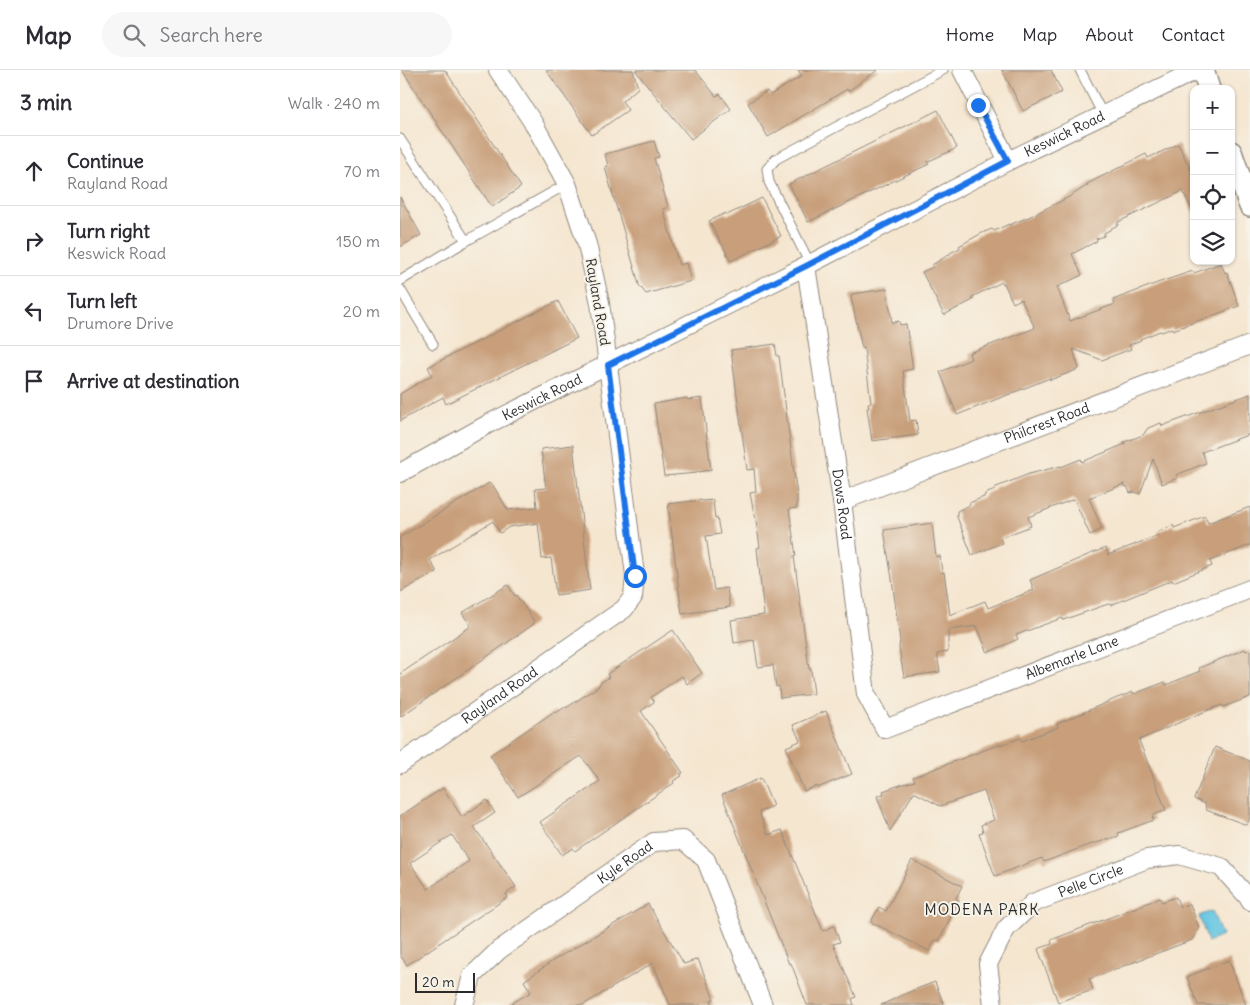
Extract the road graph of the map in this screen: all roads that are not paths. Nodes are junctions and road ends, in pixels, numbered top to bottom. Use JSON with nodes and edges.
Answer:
{"nodes":[{"id":1,"x":498,"y":70,"type":"edge"},
{"id":2,"x":943,"y":70,"type":"edge"},
{"id":3,"x":962,"y":70,"type":"edge"},
{"id":4,"x":1080,"y":70,"type":"edge"},
{"id":5,"x":1197,"y":70,"type":"edge"},
{"id":6,"x":1203,"y":70,"type":"edge"},
{"id":7,"x":1208,"y":85,"type":"edge"},
{"id":8,"x":1103,"y":116,"type":"junction"},
{"id":9,"x":400,"y":139,"type":"edge"},
{"id":10,"x":1008,"y":161,"type":"junction"},
{"id":11,"x":1235,"y":163,"type":"edge"},
{"id":12,"x":567,"y":184,"type":"junction"},
{"id":13,"x":1250,"y":206,"type":"edge"},
{"id":14,"x":466,"y":241,"type":"junction"},
{"id":15,"x":808,"y":265,"type":"junction"},
{"id":16,"x":400,"y":281,"type":"edge"},
{"id":17,"x":400,"y":288,"type":"edge"},
{"id":18,"x":433,"y":344,"type":"dead end"},
{"id":19,"x":1250,"y":345,"type":"edge"},
{"id":20,"x":608,"y":365,"type":"junction"},
{"id":21,"x":400,"y":473,"type":"edge"},
{"id":22,"x":842,"y":501,"type":"junction"},
{"id":23,"x":1250,"y":589,"type":"edge"},
{"id":24,"x":894,"y":726,"type":"joint"},
{"id":25,"x":400,"y":764,"type":"edge"},
{"id":26,"x":1250,"y":901,"type":"edge"},
{"id":27,"x":464,"y":1005,"type":"edge"},
{"id":28,"x":763,"y":1005,"type":"edge"},
{"id":29,"x":993,"y":1005,"type":"edge"}],
"edges":[{"from":1,"to":12,"type":"street","name":"Rayland Road"},
{"from":2,"to":15,"type":"lane"},
{"from":3,"to":10,"type":"street"},
{"from":4,"to":8,"type":"lane"},
{"from":5,"to":8,"type":"street","name":"Keswick Road"},
{"from":6,"to":7,"type":"street"},
{"from":8,"to":10,"type":"street","name":"Keswick Road"},
{"from":9,"to":14,"type":"lane"},
{"from":10,"to":15,"type":"street","name":"Keswick Road"},
{"from":11,"to":13,"type":"street"},
{"from":12,"to":14,"type":"lane"},
{"from":12,"to":20,"type":"street","name":"Rayland Road"},
{"from":14,"to":16,"type":"lane"},
{"from":15,"to":20,"type":"street","name":"Keswick Road"},
{"from":15,"to":22,"type":"street","name":"Dows Road"},
{"from":17,"to":18,"type":"lane"},
{"from":19,"to":22,"type":"street","name":"Philcrest Road"},
{"from":20,"to":21,"type":"street","name":"Keswick Road"},
{"from":20,"to":25,"type":"street","name":"Rayland Road"},
{"from":22,"to":24,"type":"street","name":"Dows Road"},
{"from":23,"to":24,"type":"street","name":"Albemarle Lane"},
{"from":26,"to":29,"type":"street","name":"Pelle Circle"},
{"from":27,"to":28,"type":"street","name":"Kyle Road"}]}
